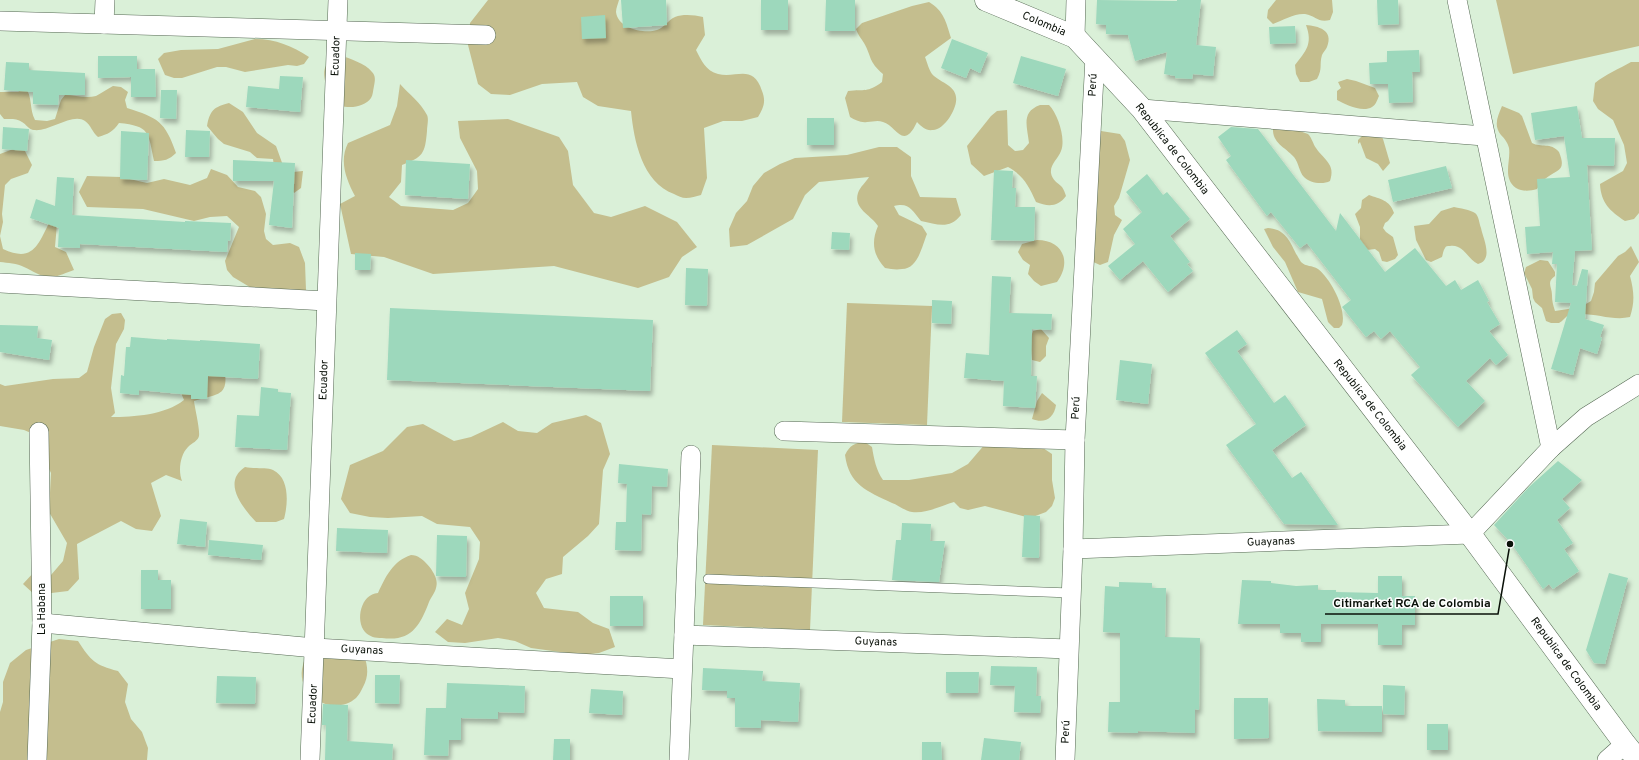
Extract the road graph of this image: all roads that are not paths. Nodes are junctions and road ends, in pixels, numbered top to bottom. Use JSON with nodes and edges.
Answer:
{"nodes":[{"id":1,"x":105,"y":0,"type":"edge"},
{"id":2,"x":338,"y":0,"type":"edge"},
{"id":3,"x":986,"y":0,"type":"edge"},
{"id":4,"x":1076,"y":0,"type":"edge"},
{"id":5,"x":1457,"y":0,"type":"edge"},
{"id":6,"x":0,"y":22,"type":"edge"},
{"id":7,"x":104,"y":24,"type":"junction"},
{"id":8,"x":337,"y":31,"type":"junction"},
{"id":9,"x":486,"y":35,"type":"dead end"},
{"id":10,"x":1075,"y":37,"type":"junction"},
{"id":11,"x":1095,"y":57,"type":"junction"},
{"id":12,"x":1142,"y":109,"type":"junction"},
{"id":13,"x":1484,"y":136,"type":"junction"},
{"id":14,"x":0,"y":283,"type":"edge"},
{"id":15,"x":326,"y":301,"type":"junction"},
{"id":16,"x":1639,"y":384,"type":"edge"},
{"id":17,"x":784,"y":431,"type":"dead end"},
{"id":18,"x":39,"y":432,"type":"dead end"},
{"id":19,"x":1075,"y":440,"type":"junction"},
{"id":20,"x":1551,"y":448,"type":"junction"},
{"id":21,"x":691,"y":456,"type":"dead end"},
{"id":22,"x":1470,"y":534,"type":"junction"},
{"id":23,"x":1073,"y":549,"type":"junction"},
{"id":24,"x":708,"y":579,"type":"dead end"},
{"id":25,"x":1071,"y":593,"type":"junction"},
{"id":26,"x":42,"y":623,"type":"junction"},
{"id":27,"x":684,"y":635,"type":"junction"},
{"id":28,"x":315,"y":648,"type":"junction"},
{"id":29,"x":1068,"y":650,"type":"junction"},
{"id":30,"x":682,"y":669,"type":"junction"},
{"id":31,"x":1632,"y":752,"type":"edge"},
{"id":32,"x":37,"y":760,"type":"edge"},
{"id":33,"x":310,"y":760,"type":"edge"},
{"id":34,"x":679,"y":760,"type":"edge"},
{"id":35,"x":1065,"y":760,"type":"edge"},
{"id":36,"x":1607,"y":760,"type":"edge"}],
"edges":[{"from":1,"to":7,"type":"street"},
{"from":2,"to":8,"type":"street","name":"Ecuador"},
{"from":3,"to":10,"type":"street","name":"Colombia"},
{"from":4,"to":10,"type":"street"},
{"from":5,"to":13,"type":"street"},
{"from":6,"to":7,"type":"street"},
{"from":7,"to":8,"type":"street"},
{"from":8,"to":9,"type":"street"},
{"from":8,"to":15,"type":"street","name":"Ecuador"},
{"from":10,"to":11,"type":"street","name":"Colombia"},
{"from":11,"to":12,"type":"street","name":"Republica de Colombia"},
{"from":11,"to":19,"type":"street","name":"Perú"},
{"from":12,"to":13,"type":"street"},
{"from":12,"to":22,"type":"street","name":"Republica de Colombia"},
{"from":13,"to":20,"type":"street"},
{"from":14,"to":15,"type":"street"},
{"from":15,"to":28,"type":"street","name":"Ecuador"},
{"from":16,"to":20,"type":"street"},
{"from":17,"to":19,"type":"street"},
{"from":18,"to":26,"type":"street","name":"La Habana"},
{"from":19,"to":23,"type":"street","name":"Perú"},
{"from":20,"to":22,"type":"street"},
{"from":21,"to":27,"type":"street"},
{"from":22,"to":23,"type":"street","name":"Guayanas"},
{"from":22,"to":31,"type":"street","name":"Republica de Colombia"},
{"from":23,"to":25,"type":"street","name":"Perú"},
{"from":24,"to":25,"type":"lane"},
{"from":25,"to":29,"type":"street","name":"Perú"},
{"from":26,"to":28,"type":"street","name":"Guyanas"},
{"from":26,"to":32,"type":"street","name":"La Habana"},
{"from":27,"to":29,"type":"street","name":"Guyanas"},
{"from":27,"to":30,"type":"street"},
{"from":28,"to":30,"type":"street","name":"Guyanas"},
{"from":28,"to":33,"type":"street","name":"Ecuador"},
{"from":29,"to":35,"type":"street","name":"Perú"},
{"from":30,"to":34,"type":"street"},
{"from":31,"to":36,"type":"street"}]}
